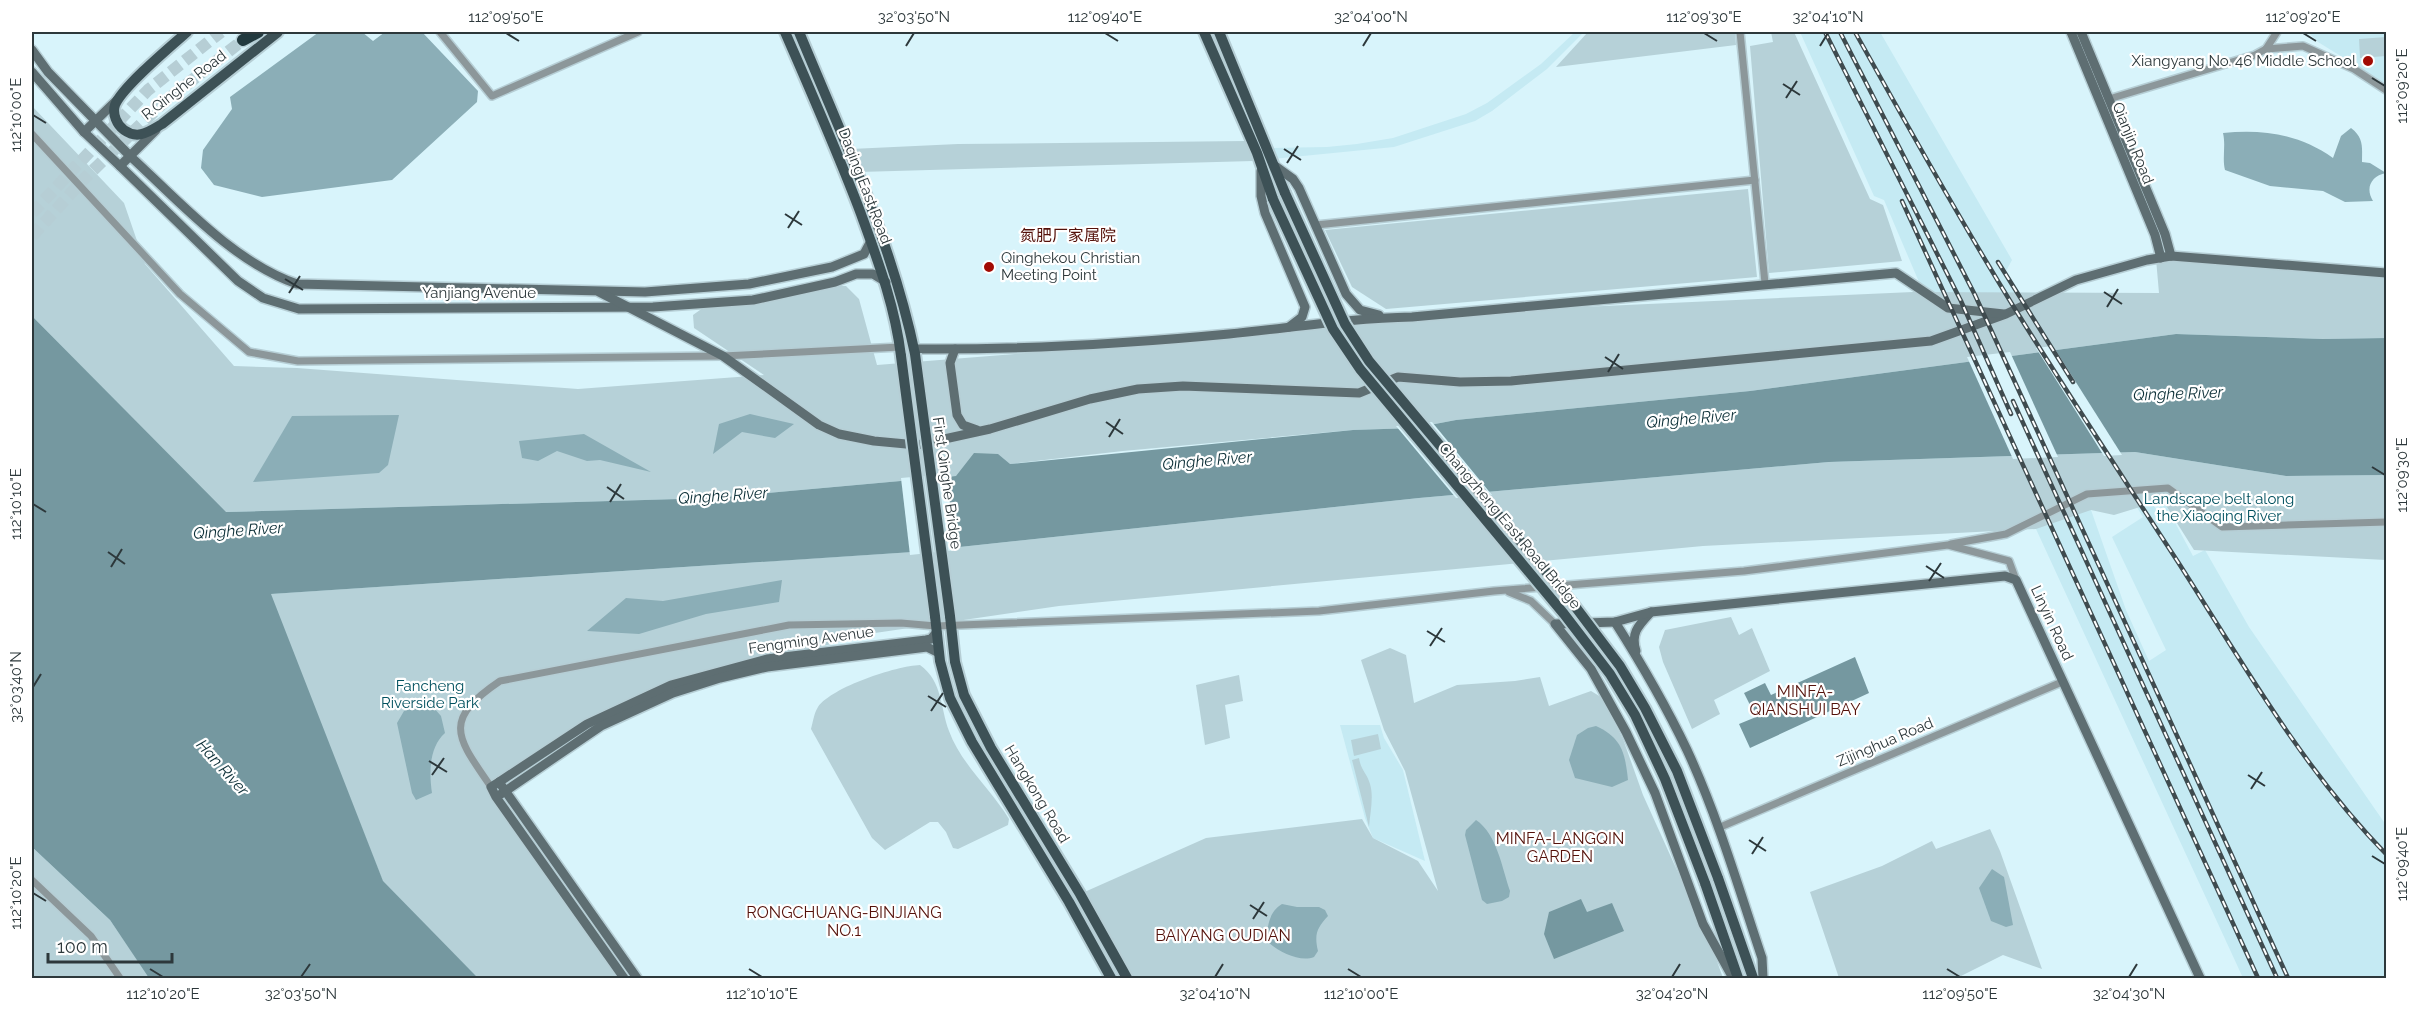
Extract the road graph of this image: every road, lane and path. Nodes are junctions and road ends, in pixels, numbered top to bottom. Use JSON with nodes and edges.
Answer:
{"nodes":[{"id":1,"x":187,"y":32,"type":"edge"},
{"id":2,"x":256,"y":32,"type":"edge"},
{"id":3,"x":278,"y":32,"type":"edge"},
{"id":4,"x":440,"y":32,"type":"edge"},
{"id":5,"x":638,"y":32,"type":"edge"},
{"id":6,"x":785,"y":32,"type":"edge"},
{"id":7,"x":799,"y":32,"type":"edge"},
{"id":8,"x":1204,"y":32,"type":"edge"},
{"id":9,"x":1219,"y":32,"type":"edge"},
{"id":10,"x":1740,"y":32,"type":"edge"},
{"id":11,"x":2071,"y":32,"type":"edge"},
{"id":12,"x":2081,"y":32,"type":"edge"},
{"id":13,"x":2277,"y":32,"type":"edge"},
{"id":14,"x":243,"y":40,"type":"tunnel mouth"},
{"id":15,"x":2266,"y":49,"type":"junction"},
{"id":16,"x":32,"y":51,"type":"edge"},
{"id":17,"x":32,"y":72,"type":"edge"},
{"id":18,"x":129,"y":87,"type":"junction"},
{"id":19,"x":2386,"y":90,"type":"edge"},
{"id":20,"x":2109,"y":99,"type":"junction"},
{"id":21,"x":96,"y":120,"type":"junction"},
{"id":22,"x":162,"y":124,"type":"junction"},
{"id":23,"x":84,"y":132,"type":"junction"},
{"id":24,"x":32,"y":134,"type":"edge"},
{"id":25,"x":130,"y":156,"type":"junction"},
{"id":26,"x":1261,"y":163,"type":"junction"},
{"id":27,"x":120,"y":166,"type":"junction"},
{"id":28,"x":1275,"y":166,"type":"junction"},
{"id":29,"x":1755,"y":180,"type":"junction"},
{"id":30,"x":1316,"y":225,"type":"junction"},
{"id":31,"x":2160,"y":235,"type":"junction"},
{"id":32,"x":871,"y":241,"type":"junction"},
{"id":33,"x":2166,"y":257,"type":"junction"},
{"id":34,"x":2196,"y":258,"type":"junction"},
{"id":35,"x":2147,"y":260,"type":"junction"},
{"id":36,"x":2386,"y":273,"type":"edge"},
{"id":37,"x":886,"y":282,"type":"junction"},
{"id":38,"x":1766,"y":283,"type":"junction"},
{"id":39,"x":599,"y":292,"type":"junction"},
{"id":40,"x":1346,"y":294,"type":"junction"},
{"id":41,"x":628,"y":307,"type":"junction"},
{"id":42,"x":1305,"y":307,"type":"junction"},
{"id":43,"x":2006,"y":314,"type":"junction"},
{"id":44,"x":1387,"y":318,"type":"junction"},
{"id":45,"x":1357,"y":320,"type":"junction"},
{"id":46,"x":1313,"y":325,"type":"junction"},
{"id":47,"x":1287,"y":328,"type":"junction"},
{"id":48,"x":938,"y":349,"type":"junction"},
{"id":49,"x":956,"y":349,"type":"junction"},
{"id":50,"x":914,"y":351,"type":"junction"},
{"id":51,"x":900,"y":352,"type":"junction"},
{"id":52,"x":723,"y":356,"type":"junction"},
{"id":53,"x":950,"y":363,"type":"junction"},
{"id":54,"x":982,"y":430,"type":"junction"},
{"id":55,"x":2386,"y":522,"type":"edge"},
{"id":56,"x":1948,"y":544,"type":"junction"},
{"id":57,"x":2016,"y":580,"type":"junction"},
{"id":58,"x":1494,"y":591,"type":"junction"},
{"id":59,"x":1651,"y":612,"type":"junction"},
{"id":60,"x":950,"y":620,"type":"junction"},
{"id":61,"x":1614,"y":622,"type":"junction"},
{"id":62,"x":1555,"y":624,"type":"junction"},
{"id":63,"x":936,"y":625,"type":"junction"},
{"id":64,"x":939,"y":653,"type":"junction"},
{"id":65,"x":1640,"y":662,"type":"junction"},
{"id":66,"x":2062,"y":682,"type":"junction"},
{"id":67,"x":962,"y":687,"type":"junction"},
{"id":68,"x":948,"y":691,"type":"junction"},
{"id":69,"x":495,"y":784,"type":"junction"},
{"id":70,"x":505,"y":791,"type":"junction"},
{"id":71,"x":496,"y":797,"type":"junction"},
{"id":72,"x":1718,"y":828,"type":"junction"},
{"id":73,"x":32,"y":880,"type":"edge"},
{"id":74,"x":120,"y":978,"type":"edge"},
{"id":75,"x":624,"y":978,"type":"edge"},
{"id":76,"x":637,"y":978,"type":"edge"},
{"id":77,"x":1111,"y":978,"type":"edge"},
{"id":78,"x":1127,"y":978,"type":"edge"},
{"id":79,"x":1732,"y":978,"type":"edge"},
{"id":80,"x":1738,"y":978,"type":"edge"},
{"id":81,"x":1753,"y":978,"type":"edge"},
{"id":82,"x":1763,"y":978,"type":"edge"},
{"id":83,"x":2200,"y":978,"type":"edge"}],
"edges":[{"from":1,"to":18,"type":"main road","name":"R.Qinghe Road"},
{"from":2,"to":14,"type":"highway"},
{"from":3,"to":22,"type":"main road","name":"R.Qinghe Road"},
{"from":4,"to":5,"type":"street"},
{"from":6,"to":32,"type":"main road","name":"Daqing East Road"},
{"from":7,"to":50,"type":"main road","name":"Daqing East Road"},
{"from":8,"to":26,"type":"main road","name":"Changzheng East Road Bridge"},
{"from":9,"to":28,"type":"main road","name":"Changzheng East Road Bridge"},
{"from":10,"to":29,"type":"street"},
{"from":11,"to":31,"type":"street","name":"Qianjin Road"},
{"from":12,"to":20,"type":"street","name":"Qianjin Road"},
{"from":13,"to":15,"type":"street"},
{"from":15,"to":19,"type":"street"},
{"from":15,"to":20,"type":"street"},
{"from":16,"to":21,"type":"street","name":"Yanjiang Avenue"},
{"from":17,"to":23,"type":"street","name":"Yanjiang Avenue"},
{"from":18,"to":21,"type":"street"},
{"from":18,"to":22,"type":"main road","name":"R.Qinghe Road"},
{"from":20,"to":31,"type":"street","name":"Qianjin Road"},
{"from":21,"to":23,"type":"street"},
{"from":21,"to":25,"type":"street","name":"Yanjiang Avenue"},
{"from":22,"to":25,"type":"street"},
{"from":23,"to":27,"type":"street","name":"Yanjiang Avenue"},
{"from":24,"to":52,"type":"street"},
{"from":25,"to":27,"type":"street"},
{"from":25,"to":39,"type":"street","name":"Yanjiang Avenue"},
{"from":26,"to":42,"type":"street"},
{"from":26,"to":80,"type":"main road","name":"Changzheng East Road Bridge","bridge":true},
{"from":27,"to":41,"type":"street","name":"Yanjiang Avenue"},
{"from":28,"to":30,"type":"street"},
{"from":28,"to":81,"type":"main road","name":"Changzheng East Road Bridge","bridge":true},
{"from":29,"to":30,"type":"street"},
{"from":29,"to":38,"type":"street"},
{"from":30,"to":40,"type":"street"},
{"from":31,"to":33,"type":"street","name":"Qianjin Road"},
{"from":31,"to":34,"type":"street"},
{"from":31,"to":35,"type":"street"},
{"from":32,"to":37,"type":"main road","name":"Daqing East Road"},
{"from":32,"to":39,"type":"street","name":"Yanjiang Avenue"},
{"from":33,"to":34,"type":"street"},
{"from":33,"to":35,"type":"street"},
{"from":34,"to":36,"type":"street"},
{"from":35,"to":43,"type":"street"},
{"from":37,"to":41,"type":"street","name":"Yanjiang Avenue"},
{"from":37,"to":51,"type":"main road","name":"Daqing East Road"},
{"from":38,"to":43,"type":"street"},
{"from":38,"to":44,"type":"street"},
{"from":39,"to":41,"type":"street"},
{"from":40,"to":44,"type":"street"},
{"from":40,"to":45,"type":"street"},
{"from":41,"to":52,"type":"street"},
{"from":42,"to":46,"type":"street"},
{"from":42,"to":47,"type":"street"},
{"from":43,"to":54,"type":"street"},
{"from":44,"to":45,"type":"street"},
{"from":45,"to":46,"type":"street"},
{"from":46,"to":47,"type":"street"},
{"from":47,"to":49,"type":"street"},
{"from":48,"to":49,"type":"street"},
{"from":48,"to":50,"type":"street"},
{"from":48,"to":53,"type":"street"},
{"from":49,"to":53,"type":"street"},
{"from":50,"to":60,"type":"main road","name":"First Qinghe Bridge","bridge":true},
{"from":51,"to":52,"type":"street"},
{"from":51,"to":63,"type":"main road","name":"First Qinghe Bridge","bridge":true},
{"from":52,"to":54,"type":"street"},
{"from":53,"to":54,"type":"street"},
{"from":55,"to":56,"type":"street"},
{"from":56,"to":57,"type":"street"},
{"from":56,"to":58,"type":"street"},
{"from":57,"to":59,"type":"street","name":"Linyin Road"},
{"from":57,"to":66,"type":"street","name":"Linyin Road"},
{"from":58,"to":60,"type":"street"},
{"from":58,"to":62,"type":"street"},
{"from":59,"to":61,"type":"street","name":"Linyin Road"},
{"from":59,"to":65,"type":"street"},
{"from":60,"to":63,"type":"street"},
{"from":60,"to":67,"type":"main road","name":"Hangkong Road"},
{"from":61,"to":62,"type":"street","name":"Linyin Road"},
{"from":61,"to":65,"type":"street"},
{"from":62,"to":79,"type":"street"},
{"from":63,"to":64,"type":"main road","name":"Hangkong Road"},
{"from":63,"to":69,"type":"street","name":"Fengming Avenue"},
{"from":63,"to":69,"type":"street"},
{"from":64,"to":68,"type":"main road","name":"Hangkong Road"},
{"from":64,"to":70,"type":"street","name":"Fengming Avenue"},
{"from":65,"to":72,"type":"street"},
{"from":66,"to":72,"type":"street","name":"Zijinghua Road"},
{"from":66,"to":83,"type":"street","name":"Linyin Road"},
{"from":67,"to":68,"type":"main road"},
{"from":67,"to":78,"type":"main road","name":"Hangkong Road"},
{"from":68,"to":77,"type":"main road","name":"Hangkong Road"},
{"from":69,"to":70,"type":"street"},
{"from":69,"to":71,"type":"street"},
{"from":70,"to":71,"type":"street","name":"Fengming Avenue"},
{"from":70,"to":76,"type":"street"},
{"from":71,"to":75,"type":"street"},
{"from":72,"to":82,"type":"street"},
{"from":73,"to":74,"type":"street"}]}
